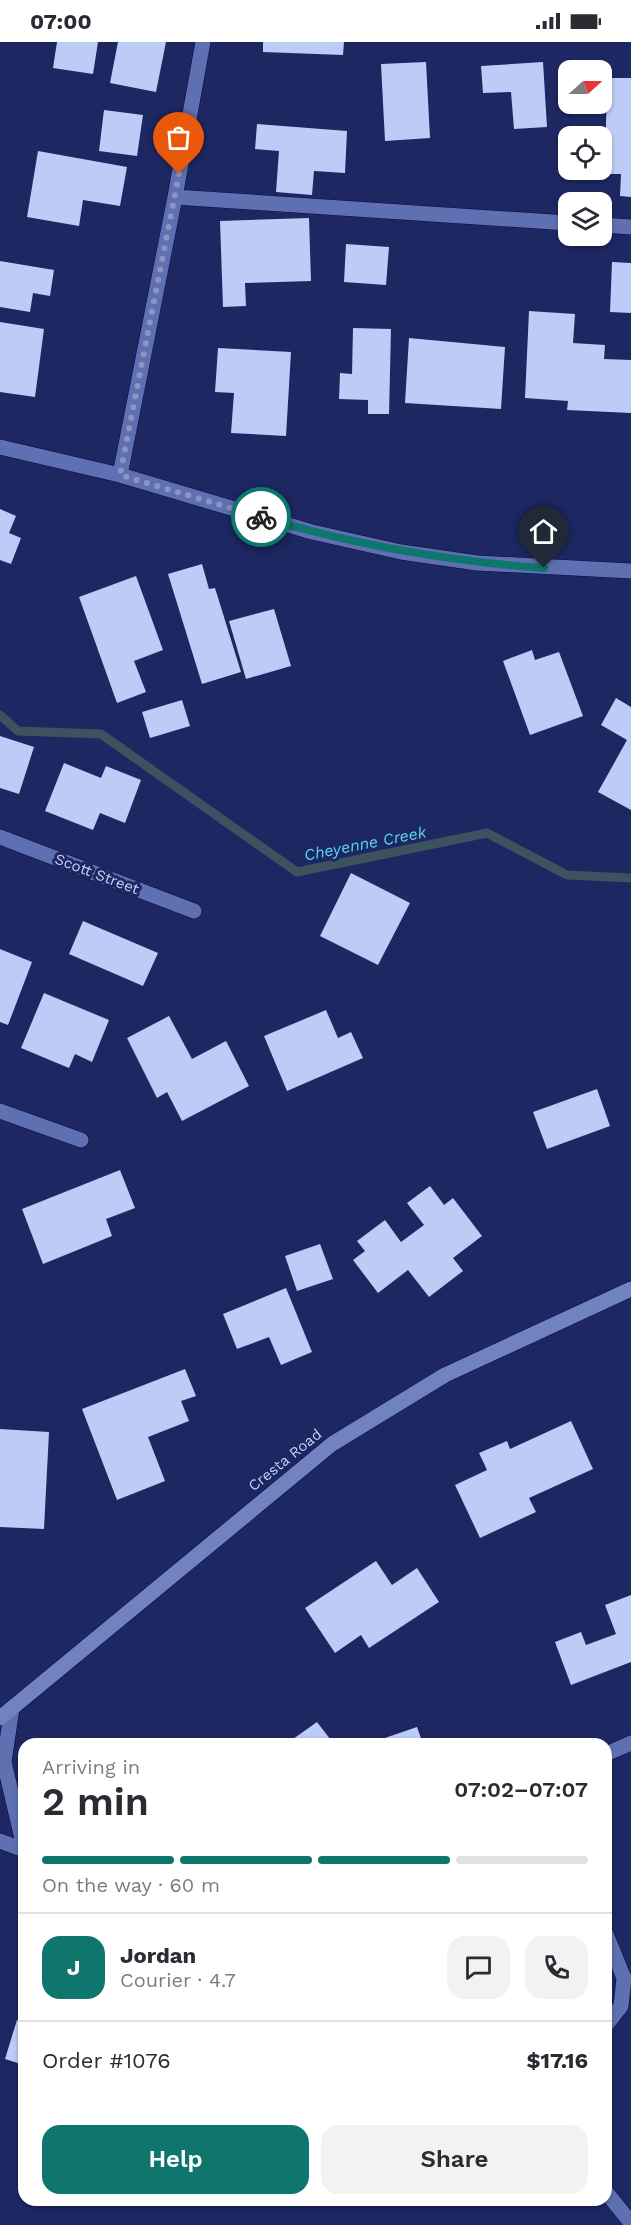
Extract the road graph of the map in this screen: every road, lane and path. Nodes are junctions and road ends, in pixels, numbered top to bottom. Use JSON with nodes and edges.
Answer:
{"nodes":[{"id":1,"x":203,"y":42,"type":"edge"},
{"id":2,"x":176,"y":196,"type":"junction"},
{"id":3,"x":558,"y":222,"type":"edge"},
{"id":4,"x":612,"y":226,"type":"edge"},
{"id":5,"x":631,"y":227,"type":"edge"},
{"id":6,"x":0,"y":447,"type":"edge"},
{"id":7,"x":120,"y":475,"type":"junction"},
{"id":8,"x":631,"y":572,"type":"edge"},
{"id":9,"x":0,"y":837,"type":"edge"},
{"id":10,"x":194,"y":911,"type":"dead end"},
{"id":11,"x":0,"y":1110,"type":"edge"},
{"id":12,"x":81,"y":1140,"type":"dead end"},
{"id":13,"x":631,"y":1289,"type":"edge"},
{"id":14,"x":12,"y":1708,"type":"junction"},
{"id":15,"x":0,"y":1718,"type":"edge"},
{"id":16,"x":631,"y":1743,"type":"edge"},
{"id":17,"x":612,"y":1751,"type":"edge"},
{"id":18,"x":18,"y":1823,"type":"edge"},
{"id":19,"x":0,"y":1841,"type":"edge"},
{"id":20,"x":18,"y":1847,"type":"edge"},
{"id":21,"x":612,"y":1949,"type":"edge"},
{"id":22,"x":612,"y":2017,"type":"edge"},
{"id":23,"x":612,"y":2199,"type":"edge"},
{"id":24,"x":631,"y":2223,"type":"edge"}],
"edges":[{"from":1,"to":2,"type":"street"},
{"from":2,"to":3,"type":"street"},
{"from":2,"to":7,"type":"street"},
{"from":4,"to":5,"type":"street"},
{"from":6,"to":7,"type":"street"},
{"from":7,"to":8,"type":"street"},
{"from":9,"to":10,"type":"street","name":"Scott Street"},
{"from":11,"to":12,"type":"street"},
{"from":13,"to":14,"type":"main road","name":"Cresta Road"},
{"from":14,"to":15,"type":"main road","name":"Cresta Road"},
{"from":14,"to":18,"type":"street"},
{"from":16,"to":17,"type":"street"},
{"from":19,"to":20,"type":"street"},
{"from":21,"to":22,"type":"street"},
{"from":23,"to":24,"type":"street"}]}
